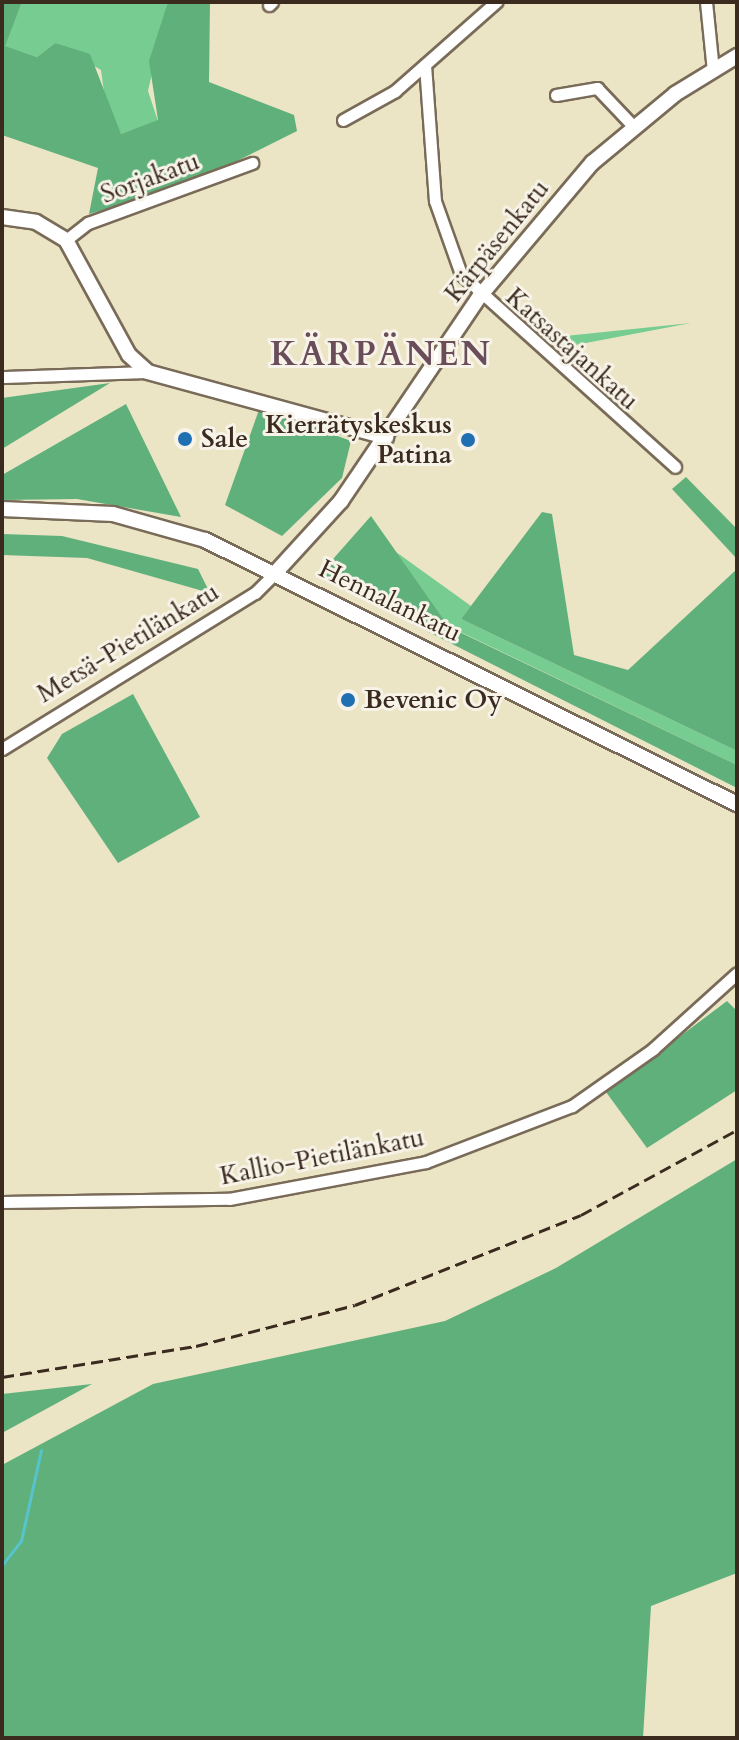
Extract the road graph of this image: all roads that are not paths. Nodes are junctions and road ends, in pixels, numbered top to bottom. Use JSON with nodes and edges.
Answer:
{"nodes":[{"id":1,"x":496,"y":2,"type":"edge"},
{"id":2,"x":706,"y":2,"type":"edge"},
{"id":3,"x":737,"y":56,"type":"edge"},
{"id":4,"x":425,"y":65,"type":"junction"},
{"id":5,"x":713,"y":71,"type":"junction"},
{"id":6,"x":556,"y":95,"type":"dead end"},
{"id":7,"x":343,"y":120,"type":"dead end"},
{"id":8,"x":633,"y":126,"type":"junction"},
{"id":9,"x":252,"y":163,"type":"dead end"},
{"id":10,"x":2,"y":217,"type":"edge"},
{"id":11,"x":66,"y":240,"type":"junction"},
{"id":12,"x":480,"y":296,"type":"junction"},
{"id":13,"x":148,"y":372,"type":"junction"},
{"id":14,"x":2,"y":377,"type":"edge"},
{"id":15,"x":386,"y":437,"type":"junction"},
{"id":16,"x":675,"y":467,"type":"dead end"},
{"id":17,"x":2,"y":509,"type":"edge"},
{"id":18,"x":276,"y":572,"type":"junction"},
{"id":19,"x":2,"y":749,"type":"edge"},
{"id":20,"x":737,"y":804,"type":"edge"},
{"id":21,"x":737,"y":973,"type":"edge"},
{"id":22,"x":2,"y":1202,"type":"edge"}],
"edges":[{"from":1,"to":4,"type":"street"},
{"from":2,"to":5,"type":"street"},
{"from":3,"to":5,"type":"street","name":"Kärpäsenkatu"},
{"from":4,"to":7,"type":"street"},
{"from":4,"to":12,"type":"street","name":"Katsastajankatu"},
{"from":5,"to":8,"type":"street","name":"Kärpäsenkatu"},
{"from":6,"to":8,"type":"street"},
{"from":8,"to":12,"type":"street","name":"Kärpäsenkatu"},
{"from":9,"to":11,"type":"street","name":"Sorjakatu"},
{"from":10,"to":11,"type":"street"},
{"from":11,"to":13,"type":"street"},
{"from":12,"to":15,"type":"street","name":"Kärpäsenkatu"},
{"from":12,"to":16,"type":"street","name":"Katsastajankatu"},
{"from":13,"to":14,"type":"street"},
{"from":13,"to":15,"type":"street"},
{"from":15,"to":18,"type":"street","name":"Kärpäsenkatu"},
{"from":17,"to":18,"type":"street","name":"Hennalankatu"},
{"from":18,"to":19,"type":"street","name":"Metsä-Pietilänkatu"},
{"from":18,"to":20,"type":"street","name":"Hennalankatu"},
{"from":21,"to":22,"type":"street","name":"Kallio-Pietilänkatu"}]}
